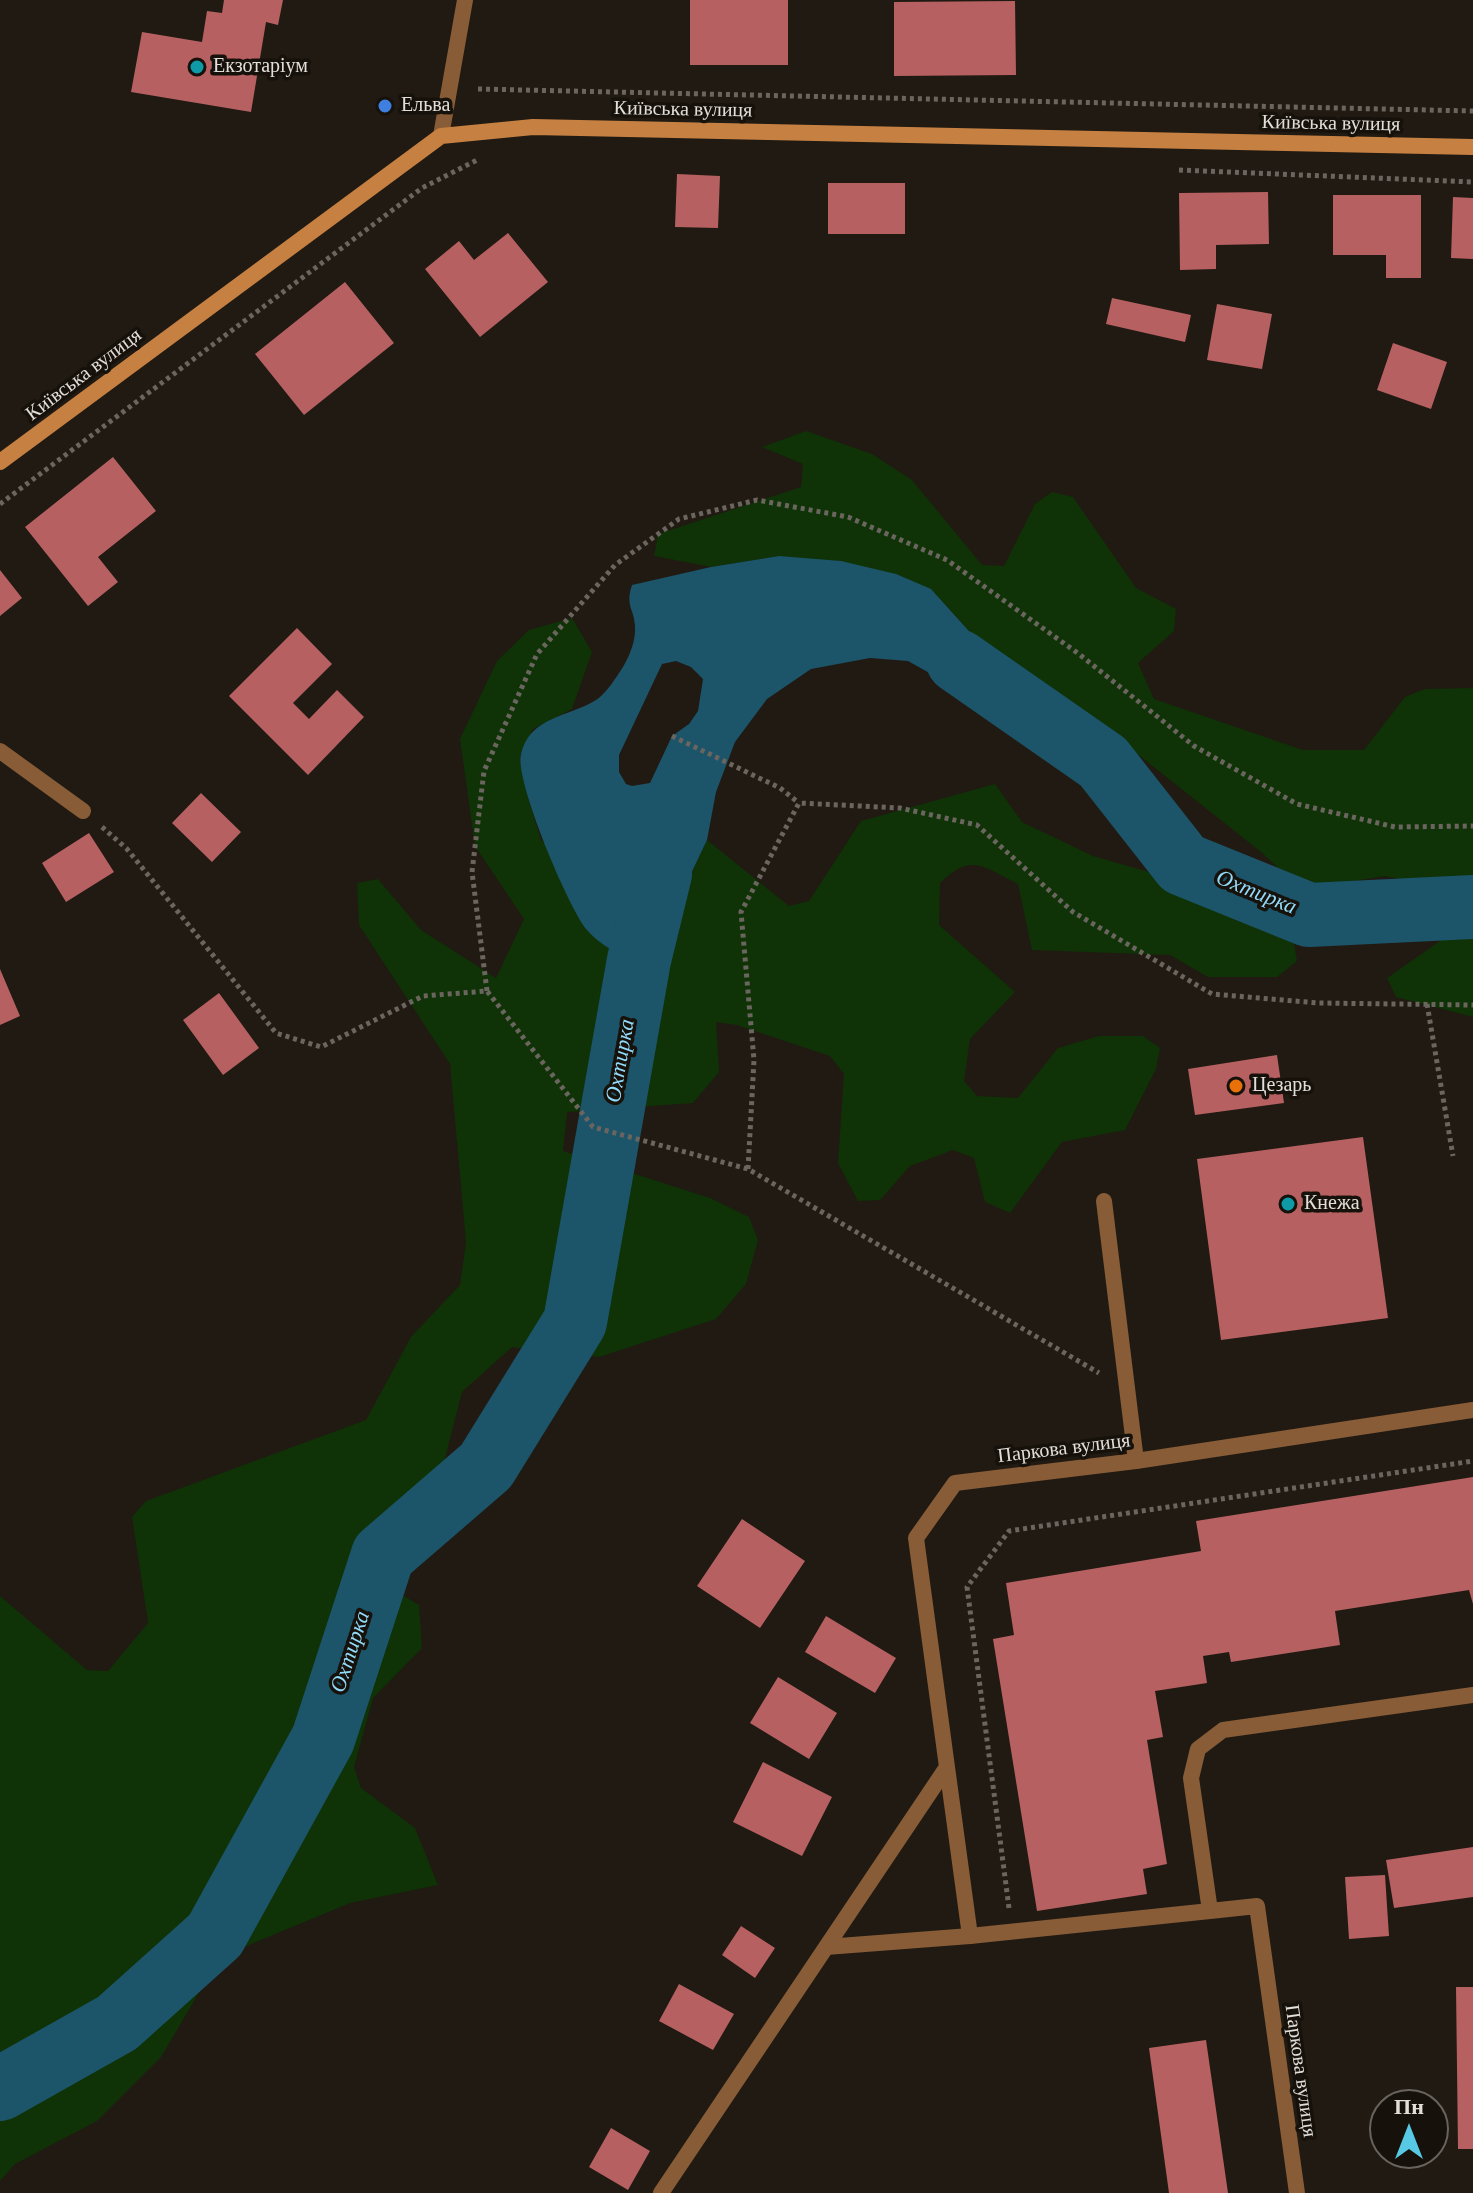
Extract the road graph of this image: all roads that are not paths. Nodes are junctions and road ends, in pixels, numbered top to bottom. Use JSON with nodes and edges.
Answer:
{"nodes":[{"id":1,"x":465,"y":0,"type":"edge"},
{"id":2,"x":441,"y":136,"type":"junction"},
{"id":3,"x":1473,"y":147,"type":"edge"},
{"id":4,"x":0,"y":462,"type":"edge"},
{"id":5,"x":0,"y":751,"type":"edge"},
{"id":6,"x":83,"y":811,"type":"road end"},
{"id":7,"x":1104,"y":1201,"type":"dead end"},
{"id":8,"x":1473,"y":1410,"type":"edge"},
{"id":9,"x":1136,"y":1461,"type":"junction"},
{"id":10,"x":1473,"y":1695,"type":"edge"},
{"id":11,"x":947,"y":1767,"type":"junction"},
{"id":12,"x":1210,"y":1911,"type":"junction"},
{"id":13,"x":970,"y":1936,"type":"junction"},
{"id":14,"x":826,"y":1947,"type":"junction"},
{"id":15,"x":661,"y":2193,"type":"edge"},
{"id":16,"x":1297,"y":2193,"type":"edge"}],
"edges":[{"from":1,"to":2,"type":"street"},
{"from":2,"to":3,"type":"main road","name":"Київська вулиця"},
{"from":2,"to":4,"type":"main road","name":"Київська вулиця"},
{"from":5,"to":6,"type":"street"},
{"from":7,"to":9,"type":"street"},
{"from":8,"to":9,"type":"street","name":"Паркова вулиця"},
{"from":9,"to":11,"type":"street","name":"Паркова вулиця"},
{"from":10,"to":12,"type":"street"},
{"from":11,"to":13,"type":"street","name":"Паркова вулиця"},
{"from":11,"to":14,"type":"street"},
{"from":12,"to":13,"type":"street","name":"Паркова вулиця"},
{"from":12,"to":16,"type":"street","name":"Паркова вулиця"},
{"from":13,"to":14,"type":"street","name":"Паркова вулиця"},
{"from":14,"to":15,"type":"street"}]}
